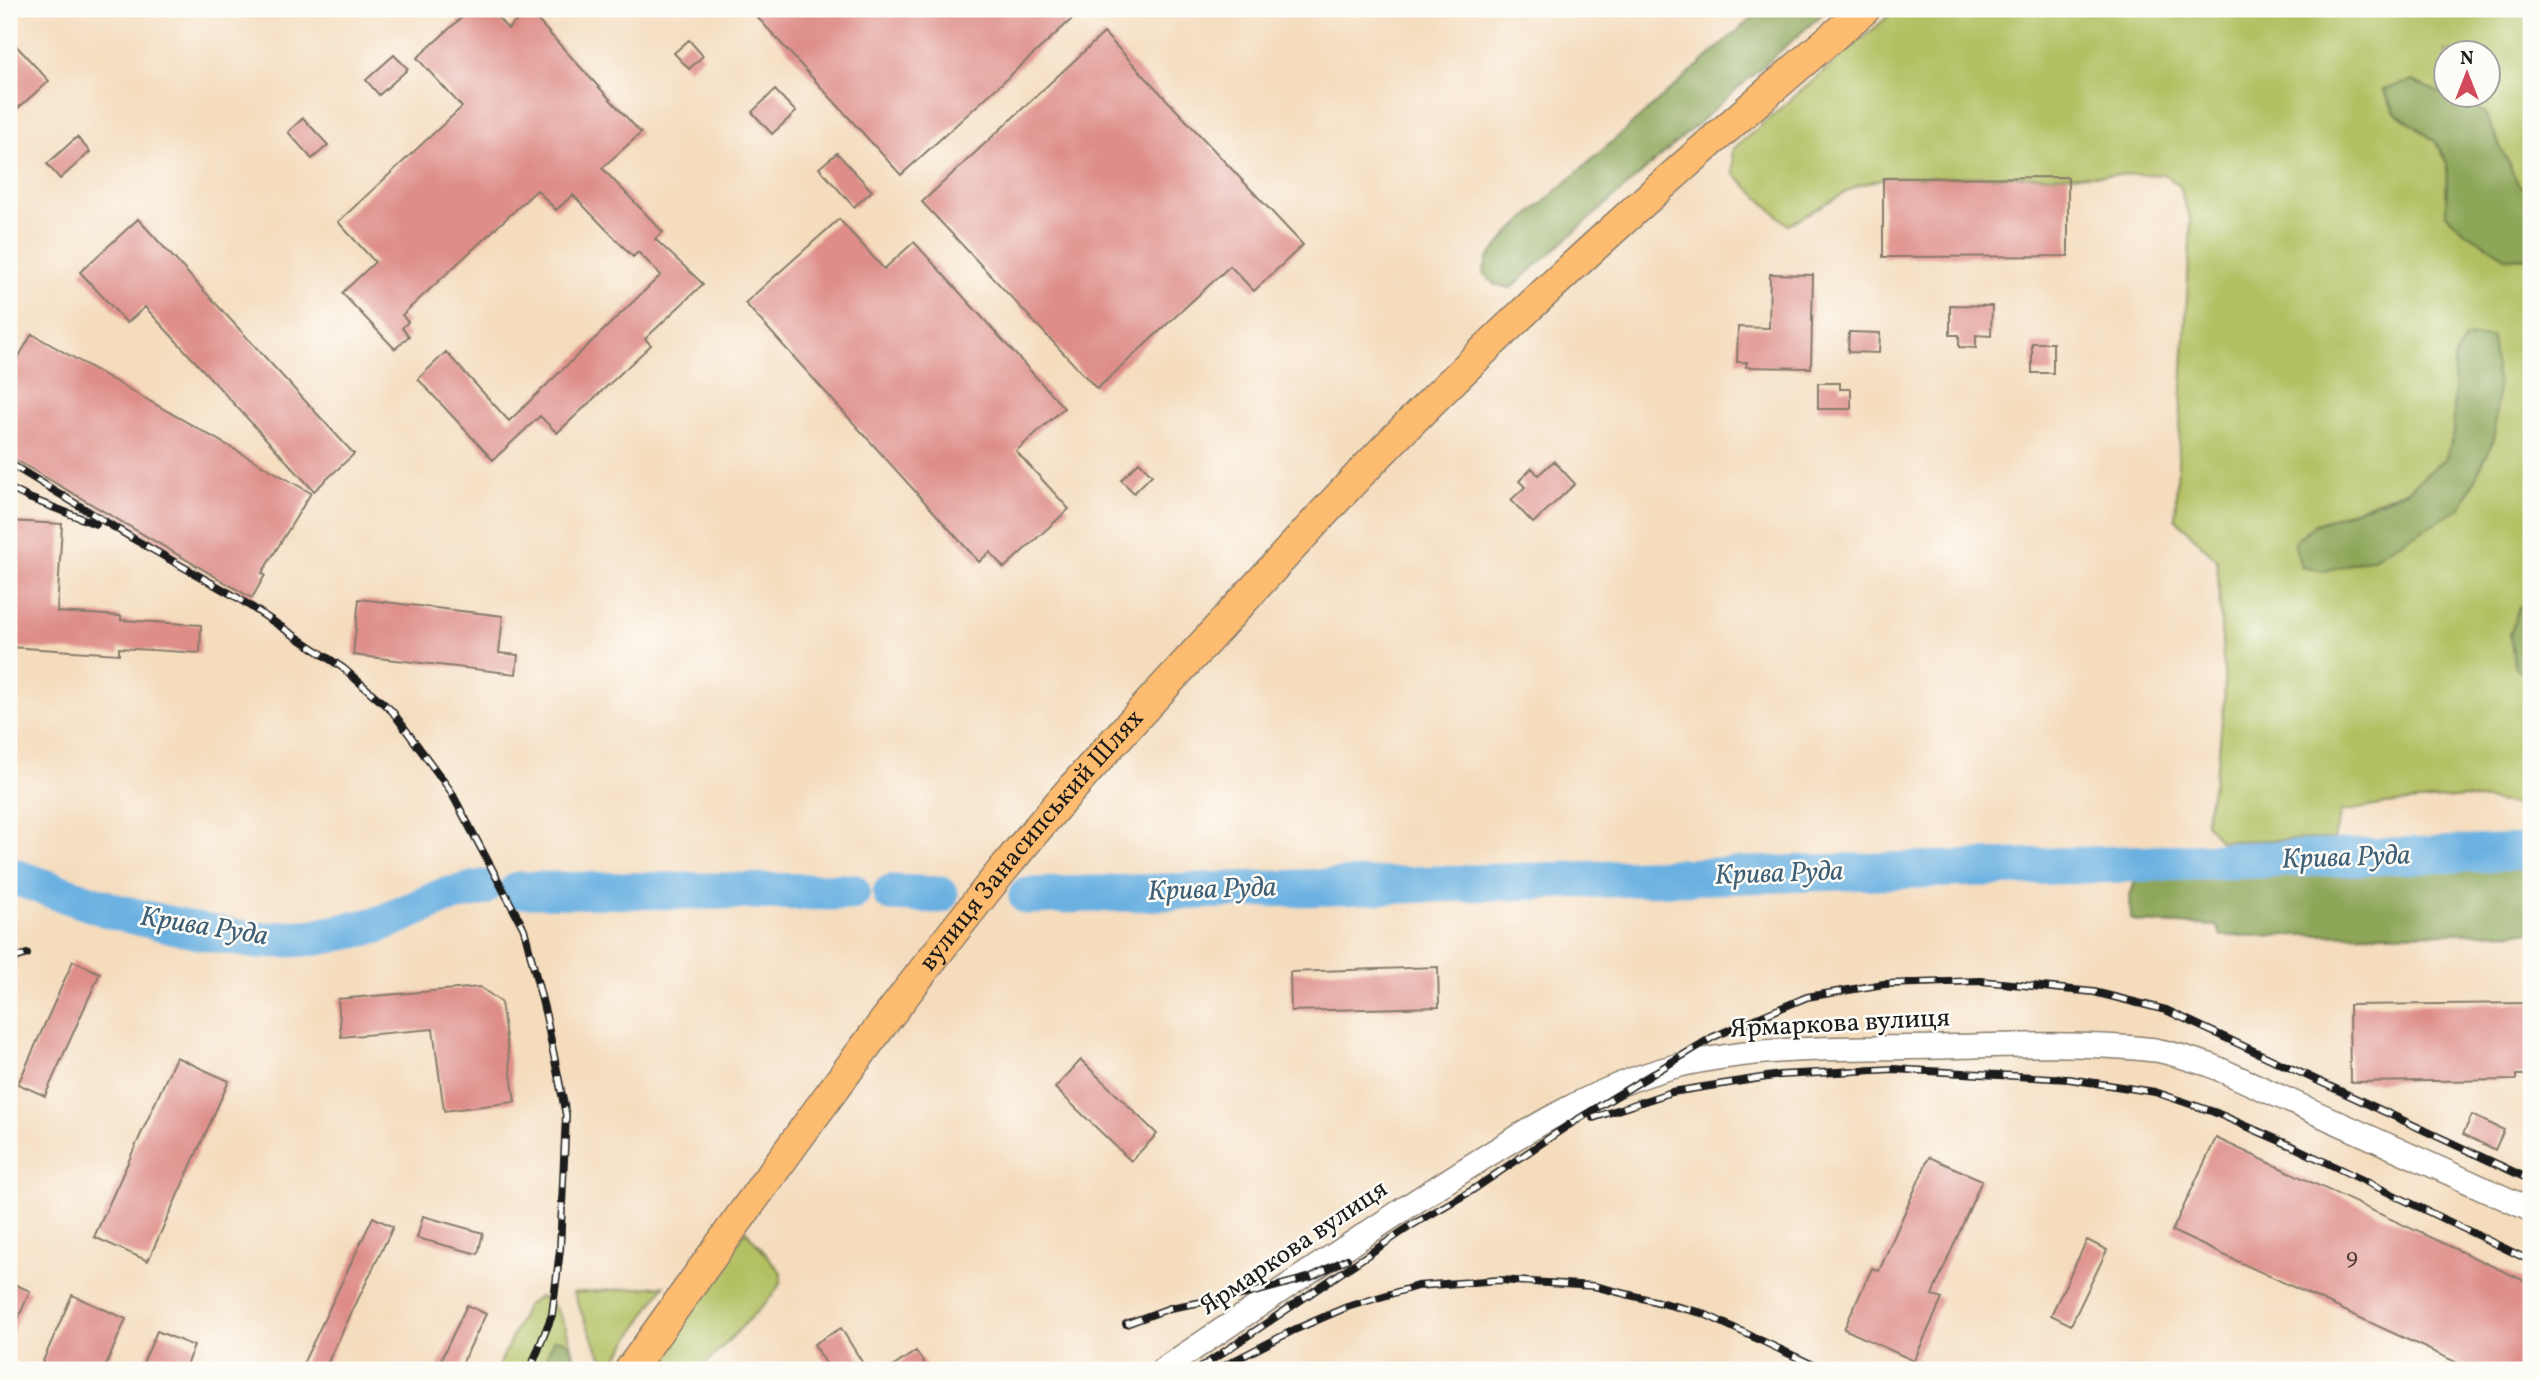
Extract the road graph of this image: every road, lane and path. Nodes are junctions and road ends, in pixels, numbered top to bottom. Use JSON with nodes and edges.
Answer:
{"nodes":[{"id":1,"x":1865,"y":9,"type":"edge"},
{"id":2,"x":2531,"y":1210,"type":"edge"},
{"id":3,"x":631,"y":1370,"type":"edge"},
{"id":4,"x":1162,"y":1370,"type":"edge"}],
"edges":[{"from":1,"to":3,"type":"main road","name":"вулиця Занасипський Шлях"},
{"from":2,"to":4,"type":"street","name":"Ярмаркова вулиця"}]}
